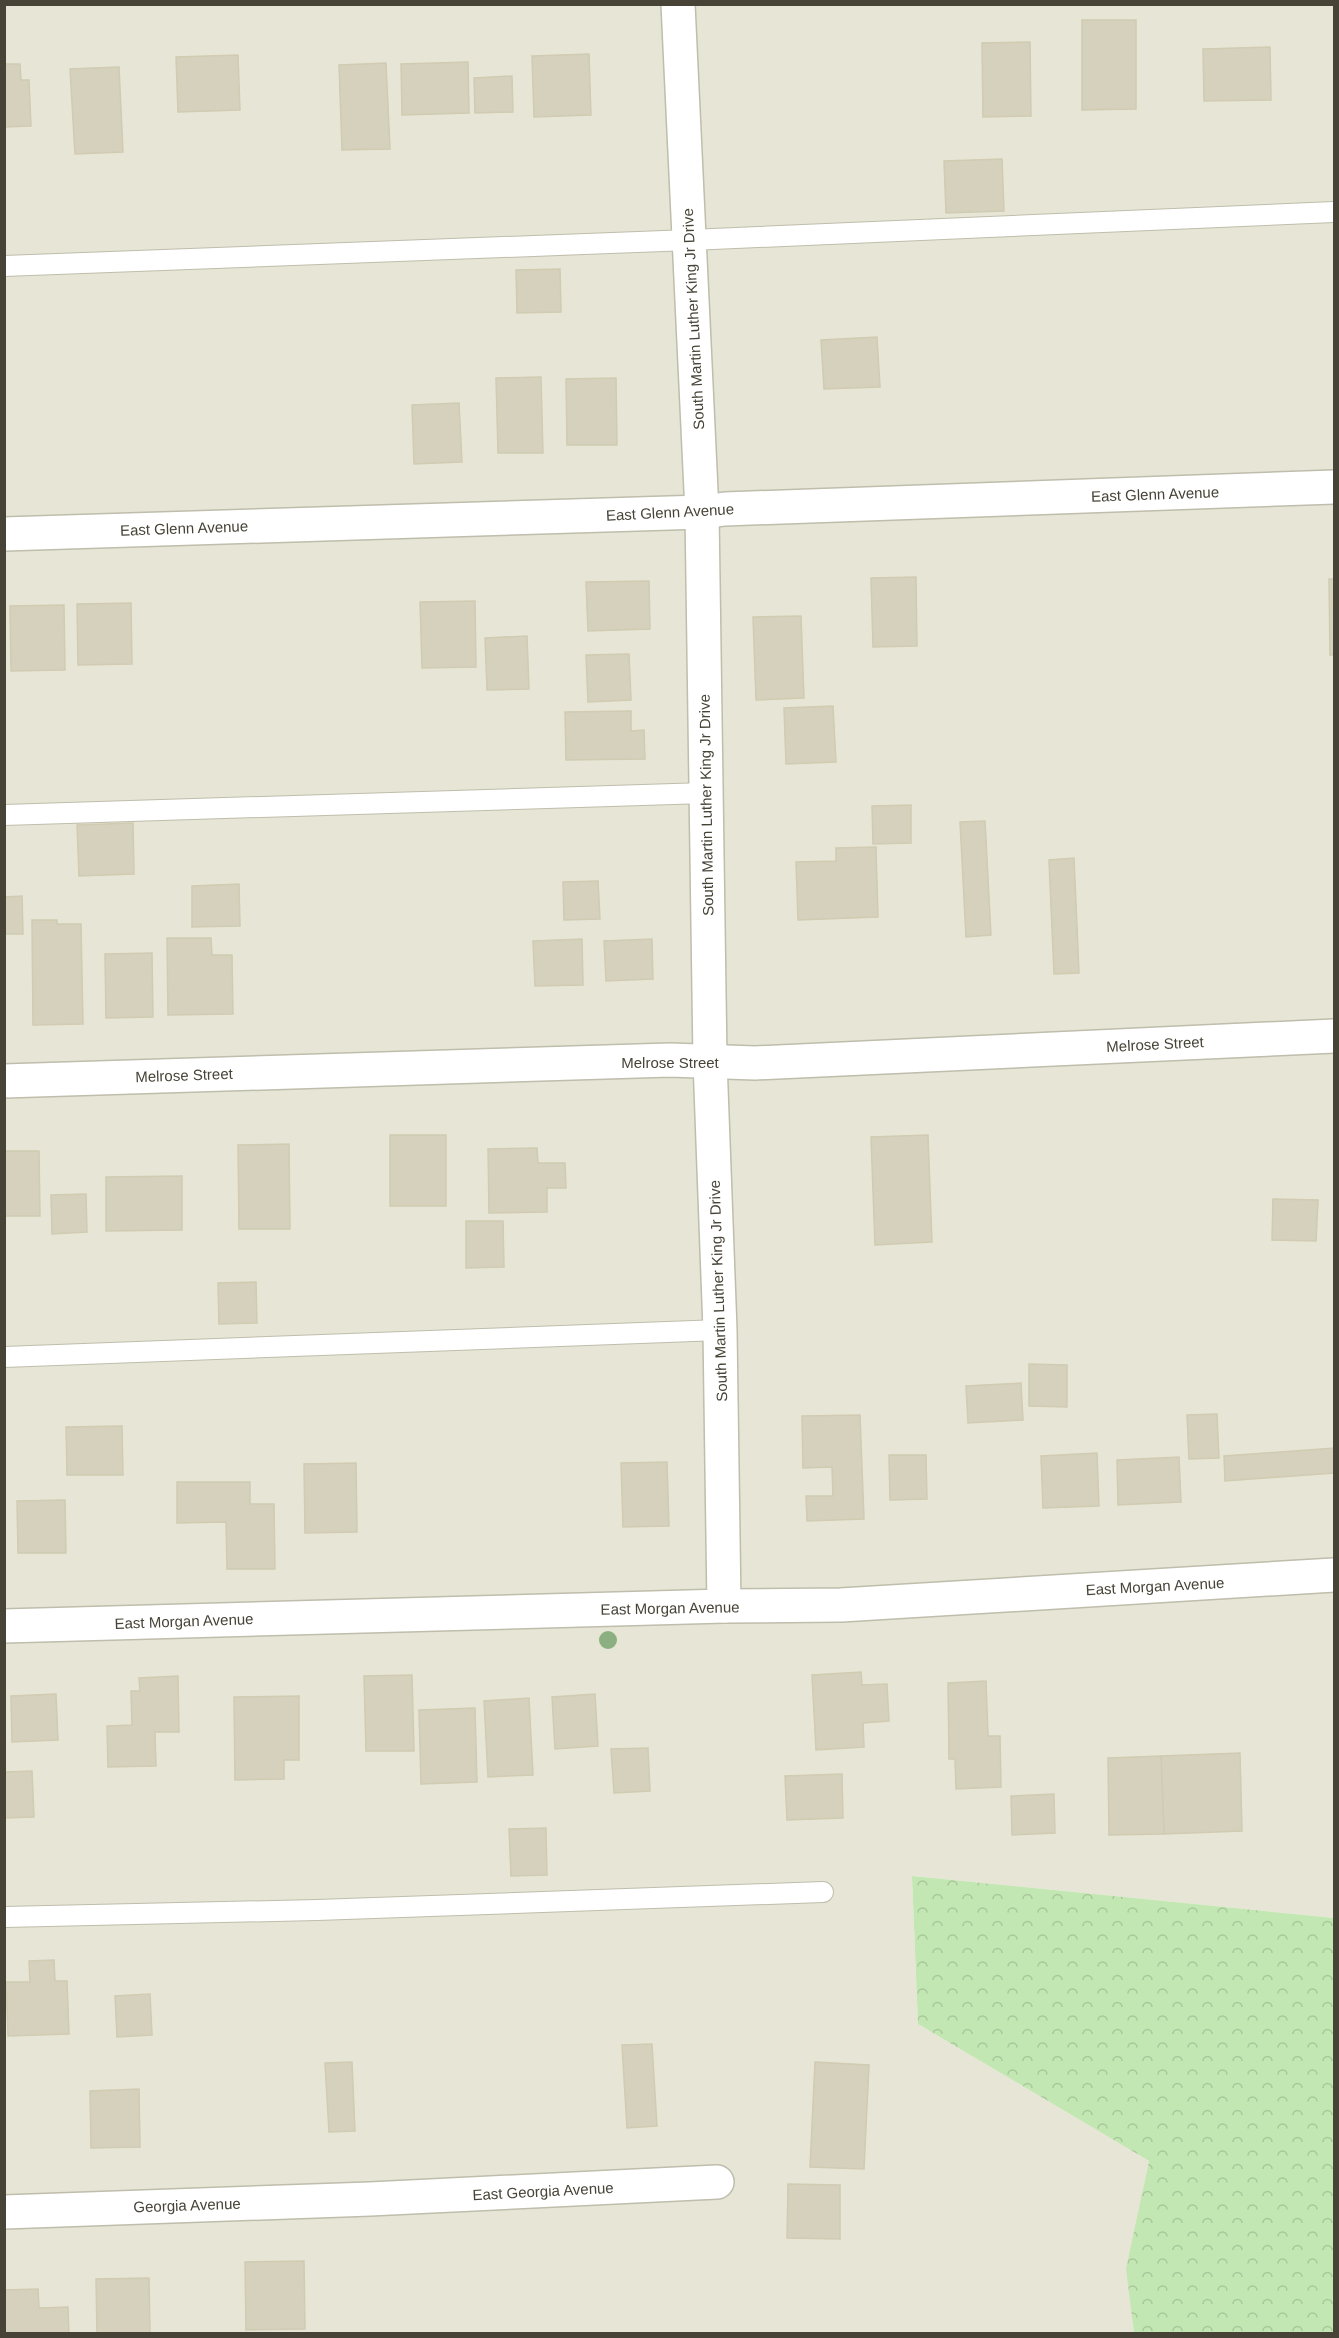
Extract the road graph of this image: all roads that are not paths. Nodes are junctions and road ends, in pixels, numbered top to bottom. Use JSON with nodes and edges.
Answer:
{"nodes":[{"id":1,"x":678,"y":4,"type":"edge"},
{"id":2,"x":1335,"y":212,"type":"edge"},
{"id":3,"x":690,"y":240,"type":"junction"},
{"id":4,"x":4,"y":266,"type":"edge"},
{"id":5,"x":1335,"y":487,"type":"edge"},
{"id":6,"x":702,"y":512,"type":"junction"},
{"id":7,"x":4,"y":534,"type":"edge"},
{"id":8,"x":706,"y":794,"type":"junction"},
{"id":9,"x":4,"y":815,"type":"edge"},
{"id":10,"x":1335,"y":1036,"type":"edge"},
{"id":11,"x":710,"y":1061,"type":"junction"},
{"id":12,"x":4,"y":1081,"type":"edge"},
{"id":13,"x":720,"y":1330,"type":"junction"},
{"id":14,"x":4,"y":1357,"type":"edge"},
{"id":15,"x":1335,"y":1575,"type":"edge"},
{"id":16,"x":724,"y":1606,"type":"junction"},
{"id":17,"x":4,"y":1626,"type":"edge"},
{"id":18,"x":823,"y":1892,"type":"dead end"},
{"id":19,"x":4,"y":1917,"type":"edge"},
{"id":20,"x":717,"y":2182,"type":"dead end"},
{"id":21,"x":370,"y":2199,"type":"joint"},
{"id":22,"x":4,"y":2212,"type":"edge"}],
"edges":[{"from":1,"to":3,"type":"street","name":"South Martin Luther King Jr Drive"},
{"from":2,"to":3,"type":"lane"},
{"from":3,"to":4,"type":"lane"},
{"from":3,"to":6,"type":"street","name":"South Martin Luther King Jr Drive"},
{"from":5,"to":6,"type":"street","name":"East Glenn Avenue"},
{"from":6,"to":7,"type":"street","name":"East Glenn Avenue"},
{"from":6,"to":8,"type":"street","name":"South Martin Luther King Jr Drive"},
{"from":8,"to":9,"type":"lane"},
{"from":8,"to":11,"type":"street","name":"South Martin Luther King Jr Drive"},
{"from":10,"to":11,"type":"street","name":"Melrose Street"},
{"from":11,"to":12,"type":"street","name":"Melrose Street"},
{"from":11,"to":13,"type":"street","name":"South Martin Luther King Jr Drive"},
{"from":13,"to":14,"type":"lane"},
{"from":13,"to":16,"type":"street","name":"South Martin Luther King Jr Drive"},
{"from":15,"to":16,"type":"street","name":"East Morgan Avenue"},
{"from":16,"to":17,"type":"street","name":"East Morgan Avenue"},
{"from":18,"to":19,"type":"lane"},
{"from":20,"to":21,"type":"street","name":"East Georgia Avenue"},
{"from":21,"to":22,"type":"street","name":"Georgia Avenue"}]}
